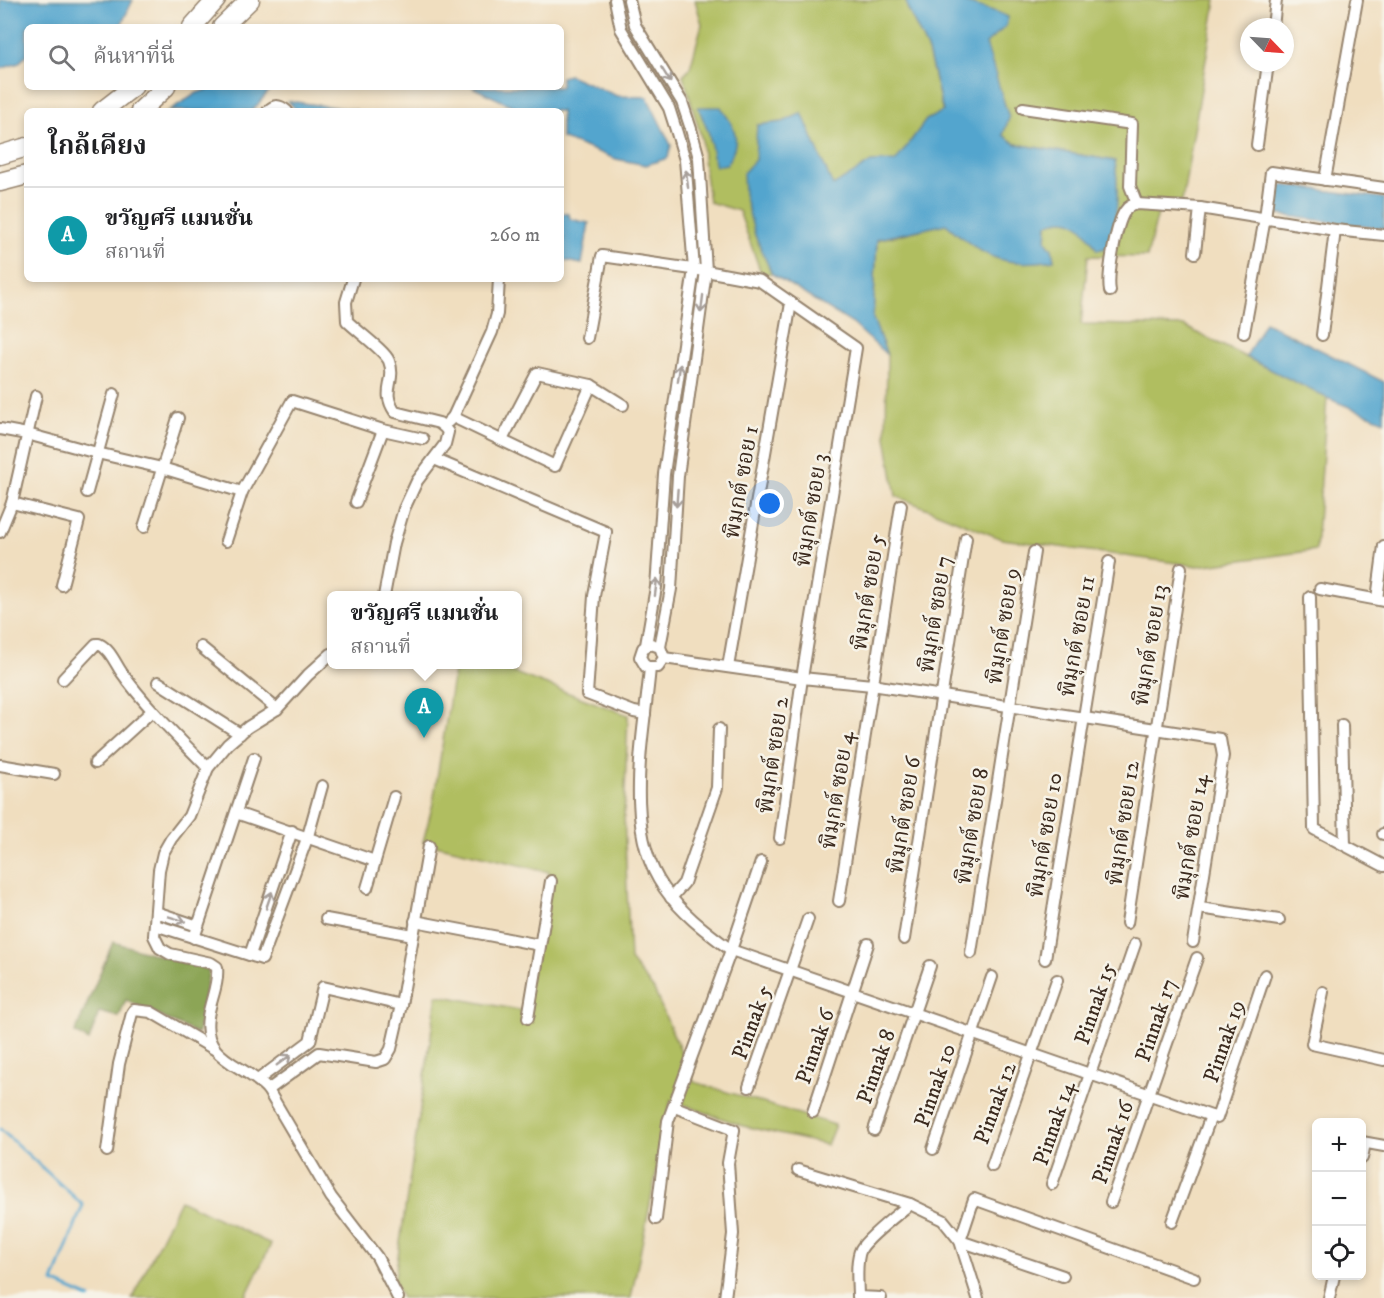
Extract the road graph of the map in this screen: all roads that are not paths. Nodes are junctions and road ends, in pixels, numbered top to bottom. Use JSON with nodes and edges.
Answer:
{"nodes":[{"id":1,"x":250,"y":0,"type":"edge"},
{"id":2,"x":615,"y":0,"type":"edge"},
{"id":3,"x":629,"y":0,"type":"edge"},
{"id":4,"x":1276,"y":0,"type":"edge"},
{"id":5,"x":1357,"y":0,"type":"edge"},
{"id":6,"x":214,"y":1,"type":"edge"},
{"id":7,"x":1274,"y":18,"type":"edge"},
{"id":8,"x":195,"y":24,"type":"edge"},
{"id":9,"x":225,"y":24,"type":"edge"},
{"id":10,"x":655,"y":57,"type":"junction"},
{"id":11,"x":642,"y":65,"type":"junction"},
{"id":12,"x":1267,"y":72,"type":"edge"},
{"id":13,"x":129,"y":90,"type":"edge"},
{"id":14,"x":163,"y":90,"type":"edge"},
{"id":15,"x":106,"y":108,"type":"edge"},
{"id":16,"x":143,"y":108,"type":"edge"},
{"id":17,"x":1023,"y":108,"type":"dead end"},
{"id":18,"x":1257,"y":145,"type":"dead end"},
{"id":19,"x":24,"y":148,"type":"edge"},
{"id":20,"x":0,"y":155,"type":"edge"},
{"id":21,"x":24,"y":176,"type":"edge"},
{"id":22,"x":1325,"y":180,"type":"junction"},
{"id":23,"x":0,"y":182,"type":"edge"},
{"id":24,"x":1384,"y":188,"type":"edge"},
{"id":25,"x":1137,"y":204,"type":"junction"},
{"id":26,"x":1200,"y":208,"type":"junction"},
{"id":27,"x":1265,"y":218,"type":"junction"},
{"id":28,"x":1335,"y":230,"type":"junction"},
{"id":29,"x":1384,"y":235,"type":"edge"},
{"id":30,"x":1195,"y":254,"type":"dead end"},
{"id":31,"x":693,"y":269,"type":"junction"},
{"id":32,"x":706,"y":271,"type":"junction"},
{"id":33,"x":351,"y":282,"type":"edge"},
{"id":34,"x":499,"y":282,"type":"edge"},
{"id":35,"x":1110,"y":291,"type":"dead end"},
{"id":36,"x":791,"y":303,"type":"junction"},
{"id":37,"x":1244,"y":333,"type":"dead end"},
{"id":38,"x":1322,"y":335,"type":"dead end"},
{"id":39,"x":587,"y":338,"type":"dead end"},
{"id":40,"x":591,"y":385,"type":"junction"},
{"id":41,"x":114,"y":394,"type":"dead end"},
{"id":42,"x":36,"y":396,"type":"dead end"},
{"id":43,"x":675,"y":399,"type":"junction"},
{"id":44,"x":689,"y":401,"type":"junction"},
{"id":45,"x":623,"y":405,"type":"dead end"},
{"id":46,"x":453,"y":417,"type":"junction"},
{"id":47,"x":178,"y":418,"type":"dead end"},
{"id":48,"x":444,"y":427,"type":"junction"},
{"id":49,"x":0,"y":429,"type":"edge"},
{"id":50,"x":383,"y":430,"type":"junction"},
{"id":51,"x":27,"y":434,"type":"junction"},
{"id":52,"x":423,"y":439,"type":"dead end"},
{"id":53,"x":502,"y":440,"type":"junction"},
{"id":54,"x":97,"y":453,"type":"junction"},
{"id":55,"x":434,"y":459,"type":"junction"},
{"id":56,"x":162,"y":468,"type":"junction"},
{"id":57,"x":87,"y":492,"type":"dead end"},
{"id":58,"x":242,"y":492,"type":"junction"},
{"id":59,"x":356,"y":502,"type":"dead end"},
{"id":60,"x":12,"y":503,"type":"junction"},
{"id":61,"x":901,"y":505,"type":"dead end"},
{"id":62,"x":661,"y":523,"type":"junction"},
{"id":63,"x":675,"y":524,"type":"junction"},
{"id":64,"x":144,"y":527,"type":"dead end"},
{"id":65,"x":0,"y":532,"type":"edge"},
{"id":66,"x":966,"y":538,"type":"dead end"},
{"id":67,"x":226,"y":541,"type":"dead end"},
{"id":68,"x":1384,"y":546,"type":"edge"},
{"id":69,"x":1034,"y":552,"type":"dead end"},
{"id":70,"x":1108,"y":562,"type":"dead end"},
{"id":71,"x":1181,"y":568,"type":"dead end"},
{"id":72,"x":62,"y":585,"type":"dead end"},
{"id":73,"x":1320,"y":589,"type":"dead end"},
{"id":74,"x":385,"y":591,"type":"edge"},
{"id":75,"x":1310,"y":597,"type":"dead end"},
{"id":76,"x":1380,"y":600,"type":"edge"},
{"id":77,"x":646,"y":645,"type":"junction"},
{"id":78,"x":660,"y":646,"type":"junction"},
{"id":79,"x":201,"y":647,"type":"dead end"},
{"id":80,"x":327,"y":658,"type":"edge"},
{"id":81,"x":664,"y":658,"type":"junction"},
{"id":82,"x":728,"y":667,"type":"junction"},
{"id":83,"x":650,"y":669,"type":"junction"},
{"id":84,"x":802,"y":678,"type":"junction"},
{"id":85,"x":63,"y":679,"type":"dead end"},
{"id":86,"x":158,"y":682,"type":"dead end"},
{"id":87,"x":872,"y":685,"type":"junction"},
{"id":88,"x":941,"y":696,"type":"junction"},
{"id":89,"x":1010,"y":705,"type":"junction"},
{"id":90,"x":278,"y":709,"type":"junction"},
{"id":91,"x":152,"y":711,"type":"junction"},
{"id":92,"x":645,"y":714,"type":"junction"},
{"id":93,"x":1082,"y":717,"type":"junction"},
{"id":94,"x":1342,"y":725,"type":"dead end"},
{"id":95,"x":719,"y":729,"type":"dead end"},
{"id":96,"x":1155,"y":729,"type":"junction"},
{"id":97,"x":240,"y":734,"type":"junction"},
{"id":98,"x":254,"y":758,"type":"dead end"},
{"id":99,"x":95,"y":763,"type":"dead end"},
{"id":100,"x":0,"y":765,"type":"edge"},
{"id":101,"x":208,"y":768,"type":"junction"},
{"id":102,"x":54,"y":774,"type":"dead end"},
{"id":103,"x":322,"y":786,"type":"dead end"},
{"id":104,"x":394,"y":796,"type":"dead end"},
{"id":105,"x":236,"y":813,"type":"junction"},
{"id":106,"x":292,"y":831,"type":"junction"},
{"id":107,"x":308,"y":836,"type":"junction"},
{"id":108,"x":780,"y":838,"type":"dead end"},
{"id":109,"x":1345,"y":845,"type":"junction"},
{"id":110,"x":429,"y":846,"type":"dead end"},
{"id":111,"x":375,"y":861,"type":"junction"},
{"id":112,"x":761,"y":862,"type":"dead end"},
{"id":113,"x":1384,"y":866,"type":"edge"},
{"id":114,"x":551,"y":881,"type":"dead end"},
{"id":115,"x":367,"y":888,"type":"dead end"},
{"id":116,"x":671,"y":898,"type":"junction"},
{"id":117,"x":839,"y":901,"type":"dead end"},
{"id":118,"x":1200,"y":908,"type":"junction"},
{"id":119,"x":156,"y":912,"type":"junction"},
{"id":120,"x":808,"y":919,"type":"dead end"},
{"id":121,"x":326,"y":920,"type":"dead end"},
{"id":122,"x":1279,"y":920,"type":"dead end"},
{"id":123,"x":415,"y":921,"type":"junction"},
{"id":124,"x":1127,"y":923,"type":"dead end"},
{"id":125,"x":155,"y":925,"type":"junction"},
{"id":126,"x":198,"y":926,"type":"junction"},
{"id":127,"x":412,"y":935,"type":"junction"},
{"id":128,"x":194,"y":938,"type":"junction"},
{"id":129,"x":904,"y":939,"type":"dead end"},
{"id":130,"x":1193,"y":942,"type":"dead end"},
{"id":131,"x":868,"y":944,"type":"dead end"},
{"id":132,"x":1134,"y":944,"type":"dead end"},
{"id":133,"x":540,"y":945,"type":"junction"},
{"id":134,"x":731,"y":950,"type":"junction"},
{"id":135,"x":971,"y":953,"type":"dead end"},
{"id":136,"x":250,"y":956,"type":"junction"},
{"id":137,"x":1197,"y":958,"type":"dead end"},
{"id":138,"x":1045,"y":959,"type":"dead end"},
{"id":139,"x":930,"y":966,"type":"dead end"},
{"id":140,"x":790,"y":971,"type":"junction"},
{"id":141,"x":1265,"y":975,"type":"dead end"},
{"id":142,"x":992,"y":977,"type":"dead end"},
{"id":143,"x":1057,"y":980,"type":"dead end"},
{"id":144,"x":853,"y":992,"type":"junction"},
{"id":145,"x":1323,"y":992,"type":"dead end"},
{"id":146,"x":401,"y":1005,"type":"junction"},
{"id":147,"x":914,"y":1013,"type":"junction"},
{"id":148,"x":528,"y":1018,"type":"dead end"},
{"id":149,"x":973,"y":1034,"type":"junction"},
{"id":150,"x":214,"y":1048,"type":"junction"},
{"id":151,"x":1032,"y":1054,"type":"junction"},
{"id":152,"x":1384,"y":1060,"type":"edge"},
{"id":153,"x":1090,"y":1074,"type":"junction"},
{"id":154,"x":259,"y":1079,"type":"junction"},
{"id":155,"x":749,"y":1087,"type":"dead end"},
{"id":156,"x":268,"y":1090,"type":"junction"},
{"id":157,"x":1149,"y":1095,"type":"junction"},
{"id":158,"x":675,"y":1107,"type":"junction"},
{"id":159,"x":813,"y":1112,"type":"dead end"},
{"id":160,"x":1214,"y":1117,"type":"junction"},
{"id":161,"x":873,"y":1131,"type":"dead end"},
{"id":162,"x":1366,"y":1143,"type":"edge"},
{"id":163,"x":1384,"y":1146,"type":"edge"},
{"id":164,"x":933,"y":1149,"type":"dead end"},
{"id":165,"x":108,"y":1151,"type":"dead end"},
{"id":166,"x":992,"y":1166,"type":"dead end"},
{"id":167,"x":798,"y":1170,"type":"dead end"},
{"id":168,"x":1052,"y":1184,"type":"dead end"},
{"id":169,"x":1111,"y":1202,"type":"dead end"},
{"id":170,"x":910,"y":1204,"type":"junction"},
{"id":171,"x":656,"y":1219,"type":"dead end"},
{"id":172,"x":1172,"y":1222,"type":"dead end"},
{"id":173,"x":960,"y":1241,"type":"junction"},
{"id":174,"x":1063,"y":1276,"type":"dead end"},
{"id":175,"x":1194,"y":1278,"type":"dead end"},
{"id":176,"x":1333,"y":1280,"type":"edge"},
{"id":177,"x":398,"y":1298,"type":"edge"},
{"id":178,"x":725,"y":1298,"type":"edge"},
{"id":179,"x":881,"y":1298,"type":"edge"},
{"id":180,"x":978,"y":1298,"type":"edge"},
{"id":181,"x":1329,"y":1298,"type":"edge"}],
"edges":[{"from":1,"to":9,"type":"main road"},
{"from":2,"to":11,"type":"street"},
{"from":3,"to":10,"type":"street"},
{"from":4,"to":7,"type":"street"},
{"from":5,"to":22,"type":"street"},
{"from":6,"to":8,"type":"main road"},
{"from":10,"to":11,"type":"street"},
{"from":10,"to":32,"type":"street","one_way":true},
{"from":31,"to":11,"type":"street","one_way":true},
{"from":12,"to":18,"type":"street"},
{"from":13,"to":15,"type":"main road"},
{"from":14,"to":16,"type":"main road"},
{"from":17,"to":25,"type":"street"},
{"from":19,"to":20,"type":"main road"},
{"from":21,"to":23,"type":"main road"},
{"from":22,"to":24,"type":"street"},
{"from":22,"to":27,"type":"street"},
{"from":25,"to":26,"type":"street"},
{"from":25,"to":35,"type":"street"},
{"from":26,"to":27,"type":"street"},
{"from":26,"to":30,"type":"street"},
{"from":27,"to":28,"type":"street"},
{"from":27,"to":37,"type":"street"},
{"from":28,"to":29,"type":"street"},
{"from":28,"to":38,"type":"street"},
{"from":31,"to":32,"type":"street"},
{"from":31,"to":39,"type":"street"},
{"from":43,"to":31,"type":"street","one_way":true},
{"from":32,"to":36,"type":"street"},
{"from":32,"to":44,"type":"street","one_way":true},
{"from":33,"to":48,"type":"street"},
{"from":34,"to":46,"type":"street"},
{"from":36,"to":82,"type":"street","name":"พิมุกต์ ซอย 1"},
{"from":36,"to":84,"type":"street","name":"พิมุกต์ ซอย 3"},
{"from":40,"to":45,"type":"street"},
{"from":40,"to":53,"type":"street"},
{"from":40,"to":53,"type":"street"},
{"from":41,"to":54,"type":"street"},
{"from":42,"to":51,"type":"street"},
{"from":43,"to":44,"type":"street"},
{"from":43,"to":62,"type":"street"},
{"from":44,"to":63,"type":"street","one_way":true},
{"from":46,"to":48,"type":"street"},
{"from":46,"to":53,"type":"street"},
{"from":47,"to":56,"type":"street"},
{"from":48,"to":55,"type":"street"},
{"from":49,"to":51,"type":"street"},
{"from":50,"to":52,"type":"street"},
{"from":50,"to":58,"type":"street"},
{"from":50,"to":59,"type":"street"},
{"from":51,"to":54,"type":"street"},
{"from":51,"to":60,"type":"street"},
{"from":54,"to":56,"type":"street"},
{"from":54,"to":57,"type":"street"},
{"from":55,"to":74,"type":"street"},
{"from":55,"to":92,"type":"street"},
{"from":56,"to":58,"type":"street"},
{"from":56,"to":64,"type":"street"},
{"from":58,"to":67,"type":"street"},
{"from":60,"to":65,"type":"street"},
{"from":60,"to":72,"type":"street"},
{"from":61,"to":87,"type":"street","name":"พิมุกต์ ซอย 5"},
{"from":62,"to":63,"type":"street"},
{"from":77,"to":62,"type":"street","one_way":true},
{"from":63,"to":78,"type":"street"},
{"from":66,"to":88,"type":"street","name":"พิมุกต์ ซอย 7"},
{"from":68,"to":76,"type":"street"},
{"from":69,"to":89,"type":"street","name":"พิมุกต์ ซอย 9"},
{"from":70,"to":93,"type":"street","name":"พิมุกต์ ซอย 11"},
{"from":71,"to":96,"type":"street","name":"พิมุกต์ ซอย 13"},
{"from":73,"to":76,"type":"street"},
{"from":75,"to":109,"type":"street"},
{"from":77,"to":78,"type":"street"},
{"from":77,"to":83,"type":"street"},
{"from":78,"to":81,"type":"street"},
{"from":79,"to":90,"type":"street"},
{"from":80,"to":90,"type":"street"},
{"from":81,"to":82,"type":"street"},
{"from":81,"to":83,"type":"street"},
{"from":82,"to":84,"type":"street"},
{"from":83,"to":92,"type":"street"},
{"from":84,"to":87,"type":"street"},
{"from":84,"to":108,"type":"street","name":"พิมุกต์ ซอย 2"},
{"from":85,"to":91,"type":"street"},
{"from":86,"to":97,"type":"street"},
{"from":87,"to":88,"type":"street"},
{"from":87,"to":117,"type":"street","name":"พิมุกต์ ซอย 4"},
{"from":88,"to":89,"type":"street"},
{"from":88,"to":129,"type":"street","name":"พิมุกต์ ซอย 6"},
{"from":89,"to":93,"type":"street"},
{"from":89,"to":135,"type":"street","name":"พิมุกต์ ซอย 8"},
{"from":90,"to":97,"type":"street"},
{"from":91,"to":99,"type":"street"},
{"from":91,"to":101,"type":"street"},
{"from":92,"to":116,"type":"street"},
{"from":93,"to":96,"type":"street"},
{"from":93,"to":138,"type":"street","name":"พิมุกต์ ซอย 10"},
{"from":94,"to":109,"type":"street"},
{"from":95,"to":116,"type":"street"},
{"from":96,"to":118,"type":"street","name":"พิมุกต์ ซอย 14"},
{"from":96,"to":124,"type":"street","name":"พิมุกต์ ซอย 12"},
{"from":97,"to":101,"type":"street"},
{"from":98,"to":105,"type":"street"},
{"from":100,"to":102,"type":"street"},
{"from":101,"to":119,"type":"street"},
{"from":103,"to":107,"type":"street"},
{"from":104,"to":111,"type":"street"},
{"from":105,"to":106,"type":"street"},
{"from":105,"to":126,"type":"street"},
{"from":106,"to":107,"type":"street"},
{"from":136,"to":106,"type":"street","one_way":true},
{"from":107,"to":111,"type":"street"},
{"from":107,"to":136,"type":"street"},
{"from":109,"to":113,"type":"street"},
{"from":110,"to":123,"type":"street"},
{"from":111,"to":115,"type":"street"},
{"from":112,"to":134,"type":"street"},
{"from":114,"to":133,"type":"street"},
{"from":116,"to":134,"type":"street"},
{"from":118,"to":122,"type":"street"},
{"from":118,"to":130,"type":"street","name":"พิมุกต์ ซอย 14"},
{"from":119,"to":125,"type":"street"},
{"from":119,"to":126,"type":"street","one_way":true},
{"from":120,"to":140,"type":"street","name":"Pinnak 5"},
{"from":121,"to":127,"type":"street"},
{"from":123,"to":127,"type":"street"},
{"from":123,"to":133,"type":"street"},
{"from":125,"to":128,"type":"street"},
{"from":125,"to":150,"type":"street"},
{"from":126,"to":128,"type":"street"},
{"from":127,"to":146,"type":"street"},
{"from":128,"to":136,"type":"street"},
{"from":131,"to":144,"type":"street","name":"Pinnak 6"},
{"from":132,"to":153,"type":"street","name":"Pinnak 15"},
{"from":133,"to":148,"type":"street"},
{"from":134,"to":140,"type":"street"},
{"from":134,"to":158,"type":"street"},
{"from":137,"to":157,"type":"street","name":"Pinnak 17"},
{"from":139,"to":147,"type":"street","name":"Pinnak 8"},
{"from":140,"to":144,"type":"street"},
{"from":140,"to":155,"type":"street","name":"Pinnak 5"},
{"from":141,"to":160,"type":"street","name":"Pinnak 19"},
{"from":142,"to":149,"type":"street","name":"Pinnak 10"},
{"from":143,"to":151,"type":"street","name":"Pinnak 12"},
{"from":144,"to":147,"type":"street"},
{"from":144,"to":159,"type":"street","name":"Pinnak 6"},
{"from":145,"to":152,"type":"street"},
{"from":154,"to":146,"type":"street","one_way":true},
{"from":146,"to":156,"type":"street"},
{"from":147,"to":149,"type":"street"},
{"from":147,"to":161,"type":"street","name":"Pinnak 8"},
{"from":149,"to":151,"type":"street"},
{"from":149,"to":164,"type":"street","name":"Pinnak 10"},
{"from":150,"to":154,"type":"street"},
{"from":150,"to":165,"type":"street"},
{"from":151,"to":153,"type":"street"},
{"from":151,"to":166,"type":"street","name":"Pinnak 12"},
{"from":153,"to":157,"type":"street"},
{"from":153,"to":168,"type":"street","name":"Pinnak 14"},
{"from":154,"to":156,"type":"street"},
{"from":156,"to":177,"type":"street"},
{"from":157,"to":160,"type":"street"},
{"from":157,"to":169,"type":"street","name":"Pinnak 16"},
{"from":158,"to":171,"type":"street"},
{"from":158,"to":178,"type":"street"},
{"from":160,"to":172,"type":"street","name":"Pinnak 19"},
{"from":162,"to":163,"type":"street"},
{"from":167,"to":170,"type":"street"},
{"from":170,"to":173,"type":"street"},
{"from":170,"to":179,"type":"street"},
{"from":173,"to":174,"type":"street"},
{"from":173,"to":175,"type":"street"},
{"from":173,"to":180,"type":"street"},
{"from":176,"to":181,"type":"street"}]}
